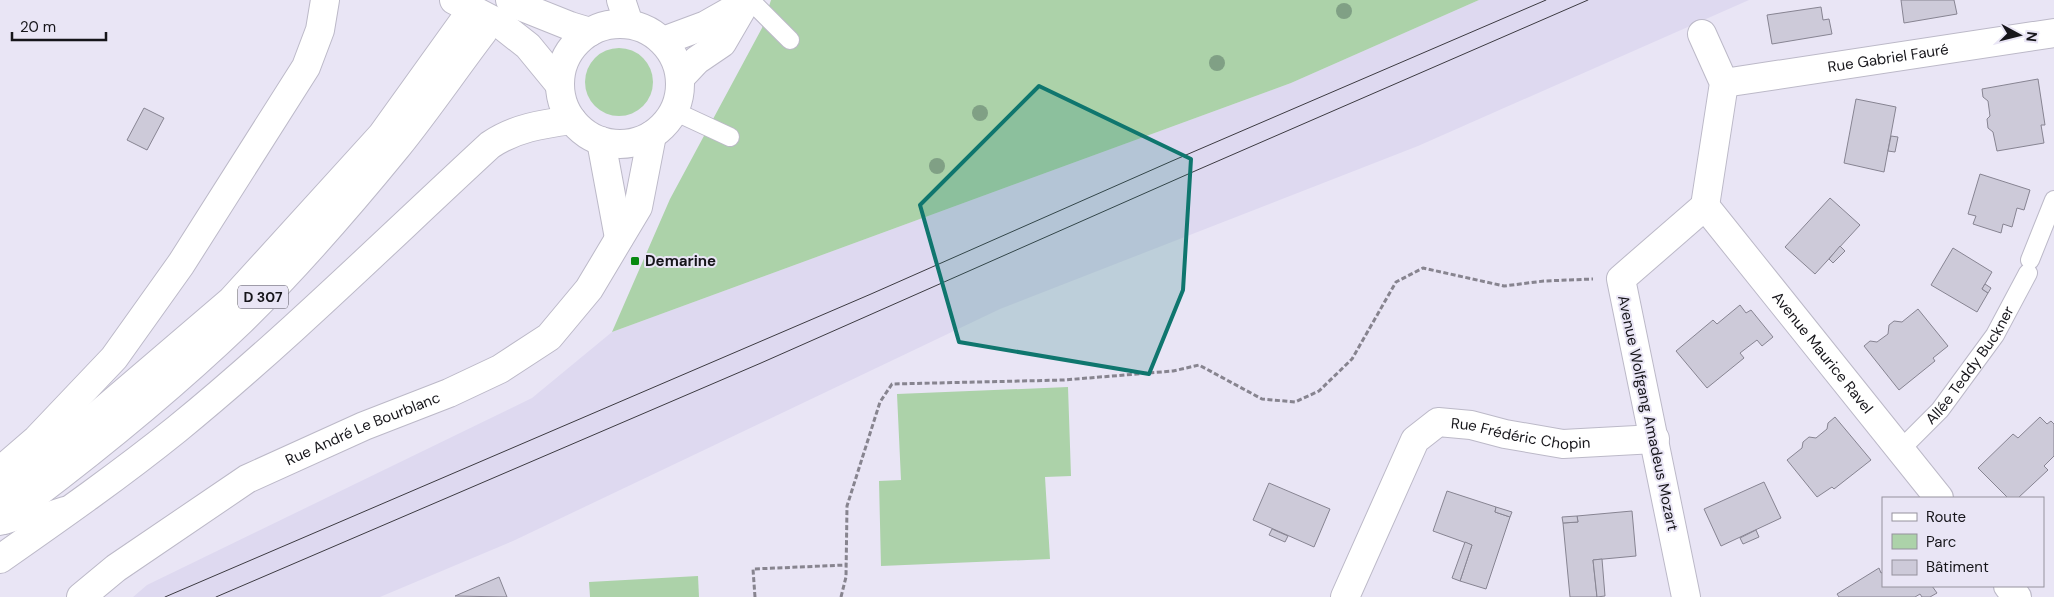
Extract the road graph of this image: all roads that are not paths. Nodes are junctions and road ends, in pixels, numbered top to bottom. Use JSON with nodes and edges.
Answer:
{"nodes":[{"id":1,"x":325,"y":0,"type":"edge"},
{"id":2,"x":510,"y":0,"type":"edge"},
{"id":3,"x":747,"y":1,"type":"edge"},
{"id":4,"x":625,"y":12,"type":"edge"},
{"id":5,"x":468,"y":17,"type":"edge"},
{"id":6,"x":590,"y":32,"type":"junction"},
{"id":7,"x":2054,"y":33,"type":"edge"},
{"id":8,"x":1702,"y":34,"type":"dead end"},
{"id":9,"x":790,"y":40,"type":"dead end"},
{"id":10,"x":663,"y":41,"type":"junction"},
{"id":11,"x":680,"y":78,"type":"junction"},
{"id":12,"x":1724,"y":83,"type":"junction"},
{"id":13,"x":560,"y":85,"type":"junction"},
{"id":14,"x":674,"y":111,"type":"junction"},
{"id":15,"x":572,"y":120,"type":"junction"},
{"id":16,"x":652,"y":135,"type":"junction"},
{"id":17,"x":730,"y":137,"type":"dead end"},
{"id":18,"x":601,"y":141,"type":"junction"},
{"id":19,"x":2054,"y":200,"type":"edge"},
{"id":20,"x":1705,"y":206,"type":"junction"},
{"id":21,"x":619,"y":238,"type":"junction"},
{"id":22,"x":1655,"y":439,"type":"junction"},
{"id":23,"x":1901,"y":449,"type":"junction"},
{"id":24,"x":0,"y":471,"type":"edge"},
{"id":25,"x":0,"y":492,"type":"edge"},
{"id":26,"x":1938,"y":497,"type":"edge"},
{"id":27,"x":88,"y":498,"type":"junction"},
{"id":28,"x":0,"y":521,"type":"edge"},
{"id":29,"x":0,"y":527,"type":"edge"},
{"id":30,"x":0,"y":559,"type":"edge"},
{"id":31,"x":2009,"y":587,"type":"edge"},
{"id":32,"x":80,"y":597,"type":"edge"},
{"id":33,"x":1345,"y":597,"type":"edge"},
{"id":34,"x":1686,"y":597,"type":"edge"},
{"id":35,"x":2017,"y":597,"type":"edge"}],
"edges":[{"from":1,"to":24,"type":"street"},
{"from":2,"to":6,"type":"street"},
{"from":3,"to":9,"type":"lane"},
{"from":3,"to":10,"type":"street"},
{"from":3,"to":11,"type":"street"},
{"from":4,"to":6,"type":"street"},
{"from":4,"to":10,"type":"street"},
{"from":5,"to":13,"type":"street"},
{"from":5,"to":25,"type":"street","number":"D 307"},
{"from":5,"to":28,"type":"street","number":"D 307"},
{"from":6,"to":13,"type":"street"},
{"from":7,"to":12,"type":"street","name":"Rue Gabriel Fauré"},
{"from":8,"to":12,"type":"street"},
{"from":10,"to":11,"type":"street"},
{"from":11,"to":14,"type":"street"},
{"from":12,"to":20,"type":"street"},
{"from":13,"to":15,"type":"street"},
{"from":14,"to":16,"type":"street"},
{"from":14,"to":17,"type":"lane"},
{"from":15,"to":18,"type":"street"},
{"from":15,"to":27,"type":"street"},
{"from":16,"to":18,"type":"street"},
{"from":16,"to":21,"type":"street","name":"Rue André Le Bourblanc"},
{"from":18,"to":21,"type":"street"},
{"from":19,"to":23,"type":"lane","name":"Allée Teddy Buckner"},
{"from":20,"to":22,"type":"street","name":"Avenue Wolfgang Amadeus Mozart"},
{"from":20,"to":23,"type":"street","name":"Avenue Maurice Ravel"},
{"from":21,"to":32,"type":"street","name":"Rue André Le Bourblanc"},
{"from":22,"to":33,"type":"street","name":"Rue Frédéric Chopin"},
{"from":22,"to":34,"type":"street","name":"Avenue Wolfgang Amadeus Mozart"},
{"from":23,"to":26,"type":"street","name":"Avenue Maurice Ravel"},
{"from":27,"to":29,"type":"lane"},
{"from":27,"to":30,"type":"street"},
{"from":31,"to":35,"type":"street"}]}
